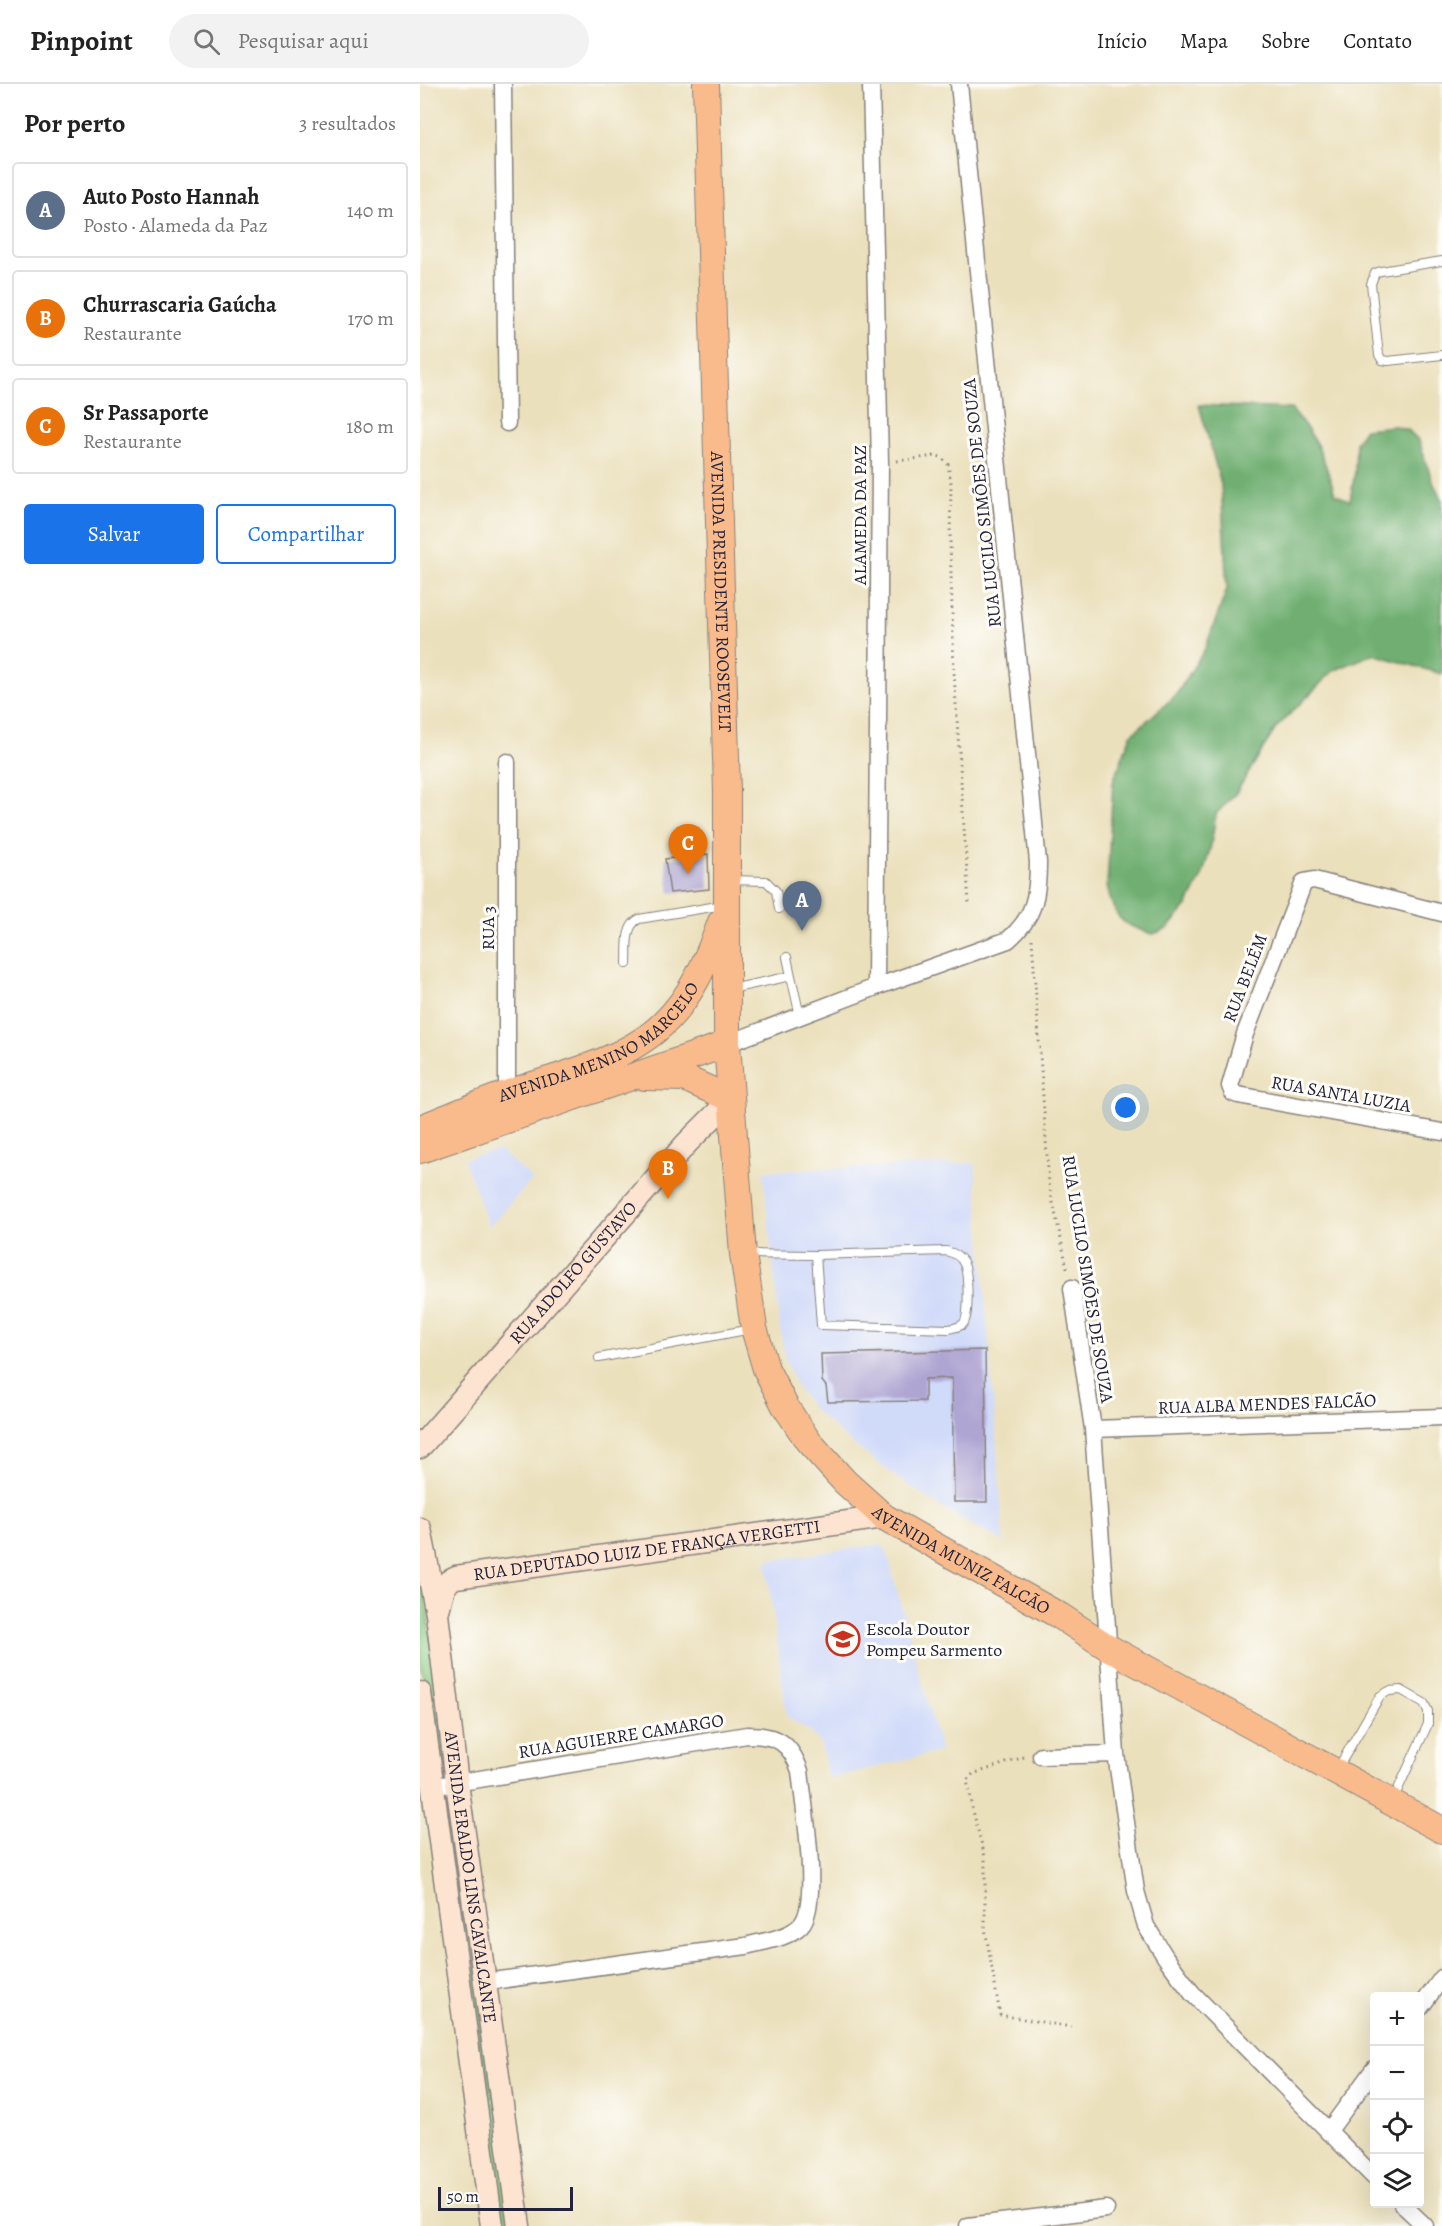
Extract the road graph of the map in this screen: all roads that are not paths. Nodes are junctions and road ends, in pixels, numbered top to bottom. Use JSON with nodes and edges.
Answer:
{"nodes":[{"id":1,"x":503,"y":84,"type":"edge"},
{"id":2,"x":706,"y":84,"type":"edge"},
{"id":3,"x":871,"y":84,"type":"edge"},
{"id":4,"x":959,"y":84,"type":"edge"},
{"id":5,"x":1442,"y":261,"type":"edge"},
{"id":6,"x":1442,"y":355,"type":"edge"},
{"id":7,"x":507,"y":423,"type":"dead end"},
{"id":8,"x":507,"y":762,"type":"dead end"},
{"id":9,"x":727,"y":892,"type":"junction"},
{"id":10,"x":779,"y":909,"type":"dead end"},
{"id":11,"x":1442,"y":913,"type":"edge"},
{"id":12,"x":787,"y":957,"type":"dead end"},
{"id":13,"x":627,"y":964,"type":"dead end"},
{"id":14,"x":791,"y":976,"type":"junction"},
{"id":15,"x":876,"y":987,"type":"junction"},
{"id":16,"x":727,"y":989,"type":"junction"},
{"id":17,"x":800,"y":1016,"type":"junction"},
{"id":18,"x":727,"y":1044,"type":"junction"},
{"id":19,"x":623,"y":1078,"type":"junction"},
{"id":20,"x":1233,"y":1093,"type":"joint"},
{"id":21,"x":507,"y":1094,"type":"junction"},
{"id":22,"x":731,"y":1099,"type":"junction"},
{"id":23,"x":420,"y":1128,"type":"edge"},
{"id":24,"x":1442,"y":1132,"type":"edge"},
{"id":25,"x":420,"y":1150,"type":"edge"},
{"id":26,"x":742,"y":1254,"type":"junction"},
{"id":27,"x":816,"y":1255,"type":"junction"},
{"id":28,"x":1072,"y":1288,"type":"road end"},
{"id":29,"x":754,"y":1329,"type":"junction"},
{"id":30,"x":599,"y":1358,"type":"dead end"},
{"id":31,"x":1442,"y":1417,"type":"edge"},
{"id":32,"x":1093,"y":1429,"type":"junction"},
{"id":33,"x":420,"y":1447,"type":"edge"},
{"id":34,"x":884,"y":1517,"type":"junction"},
{"id":35,"x":420,"y":1529,"type":"edge"},
{"id":36,"x":437,"y":1614,"type":"junction"},
{"id":37,"x":1109,"y":1648,"type":"junction"},
{"id":38,"x":420,"y":1693,"type":"edge"},
{"id":39,"x":1116,"y":1754,"type":"junction"},
{"id":40,"x":1041,"y":1756,"type":"road end"},
{"id":41,"x":1336,"y":1771,"type":"junction"},
{"id":42,"x":457,"y":1783,"type":"junction"},
{"id":43,"x":431,"y":1787,"type":"junction"},
{"id":44,"x":1392,"y":1802,"type":"junction"},
{"id":45,"x":1442,"y":1830,"type":"edge"},
{"id":46,"x":1442,"y":1978,"type":"edge"},
{"id":47,"x":485,"y":1982,"type":"junction"},
{"id":48,"x":1424,"y":2001,"type":"edge"},
{"id":49,"x":1370,"y":2074,"type":"edge"},
{"id":50,"x":1328,"y":2132,"type":"junction"},
{"id":51,"x":1370,"y":2173,"type":"edge"},
{"id":52,"x":1406,"y":2208,"type":"edge"},
{"id":53,"x":1106,"y":2209,"type":"dead end"},
{"id":54,"x":492,"y":2226,"type":"edge"},
{"id":55,"x":519,"y":2226,"type":"edge"},
{"id":56,"x":968,"y":2226,"type":"edge"},
{"id":57,"x":1425,"y":2226,"type":"edge"}],
"edges":[{"from":1,"to":7,"type":"street"},
{"from":2,"to":9,"type":"main road","name":"AVENIDA PRESIDENTE ROOSEVELT"},
{"from":3,"to":15,"type":"street","name":"ALAMEDA DA PAZ"},
{"from":4,"to":15,"type":"street","name":"RUA LUCILO SIMÕES DE SOUZA"},
{"from":5,"to":6,"type":"lane"},
{"from":8,"to":21,"type":"street","name":"RUA 3"},
{"from":9,"to":10,"type":"lane"},
{"from":9,"to":13,"type":"lane"},
{"from":9,"to":16,"type":"main road","name":"AVENIDA PRESIDENTE ROOSEVELT"},
{"from":9,"to":21,"type":"main road","name":"AVENIDA MENINO MARCELO"},
{"from":11,"to":20,"type":"street","name":"RUA BELÉM"},
{"from":12,"to":14,"type":"lane"},
{"from":14,"to":16,"type":"lane"},
{"from":14,"to":17,"type":"lane"},
{"from":15,"to":17,"type":"street","name":"RUA LUCILO SIMÕES DE SOUZA"},
{"from":16,"to":18,"type":"main road","name":"AVENIDA PRESIDENTE ROOSEVELT"},
{"from":17,"to":18,"type":"street","name":"RUA LUCILO SIMÕES DE SOUZA"},
{"from":18,"to":19,"type":"main road","name":"AVENIDA MENINO MARCELO"},
{"from":18,"to":22,"type":"main road","name":"AVENIDA PRESIDENTE ROOSEVELT"},
{"from":19,"to":22,"type":"main road"},
{"from":19,"to":25,"type":"main road","name":"AVENIDA MENINO MARCELO"},
{"from":20,"to":24,"type":"street","name":"RUA SANTA LUZIA"},
{"from":21,"to":23,"type":"main road","name":"AVENIDA MENINO MARCELO"},
{"from":22,"to":26,"type":"main road","name":"AVENIDA MUNIZ FALCÃO"},
{"from":22,"to":33,"type":"main road","name":"RUA ADOLFO GUSTAVO"},
{"from":26,"to":27,"type":"lane"},
{"from":26,"to":29,"type":"main road","name":"AVENIDA MUNIZ FALCÃO"},
{"from":27,"to":27,"type":"lane"},
{"from":28,"to":32,"type":"street","name":"RUA LUCILO SIMÕES DE SOUZA"},
{"from":29,"to":30,"type":"lane"},
{"from":29,"to":34,"type":"main road","name":"AVENIDA MUNIZ FALCÃO"},
{"from":31,"to":32,"type":"street","name":"RUA ALBA MENDES FALCÃO"},
{"from":32,"to":37,"type":"street","name":"RUA LUCILO SIMÕES DE SOUZA"},
{"from":34,"to":36,"type":"main road","name":"RUA DEPUTADO LUIZ DE FRANÇA VERGETTI"},
{"from":34,"to":37,"type":"main road","name":"AVENIDA MUNIZ FALCÃO"},
{"from":35,"to":36,"type":"main road","name":"AVENIDA ERALDO LINS CAVALCANTE"},
{"from":36,"to":42,"type":"main road","name":"AVENIDA ERALDO LINS CAVALCANTE"},
{"from":37,"to":39,"type":"street","name":"RUA LUCILO SIMÕES DE SOUZA"},
{"from":37,"to":41,"type":"main road","name":"AVENIDA MUNIZ FALCÃO"},
{"from":38,"to":43,"type":"main road"},
{"from":39,"to":40,"type":"street"},
{"from":39,"to":50,"type":"street","name":"RUA LUCILO SIMÕES DE SOUZA"},
{"from":41,"to":44,"type":"main road","name":"AVENIDA MUNIZ FALCÃO"},
{"from":41,"to":44,"type":"lane"},
{"from":42,"to":43,"type":"street","name":"RUA AGUIERRE CAMARGO"},
{"from":42,"to":47,"type":"main road","name":"AVENIDA ERALDO LINS CAVALCANTE"},
{"from":42,"to":47,"type":"street","name":"RUA AGUIERRE CAMARGO"},
{"from":43,"to":54,"type":"main road"},
{"from":44,"to":45,"type":"main road","name":"AVENIDA MUNIZ FALCÃO"},
{"from":46,"to":48,"type":"street"},
{"from":47,"to":55,"type":"main road","name":"AVENIDA ERALDO LINS CAVALCANTE"},
{"from":49,"to":50,"type":"street"},
{"from":50,"to":51,"type":"street","name":"RUA LUCILO SIMÕES DE SOUZA"},
{"from":52,"to":57,"type":"street"},
{"from":53,"to":56,"type":"street"}]}
